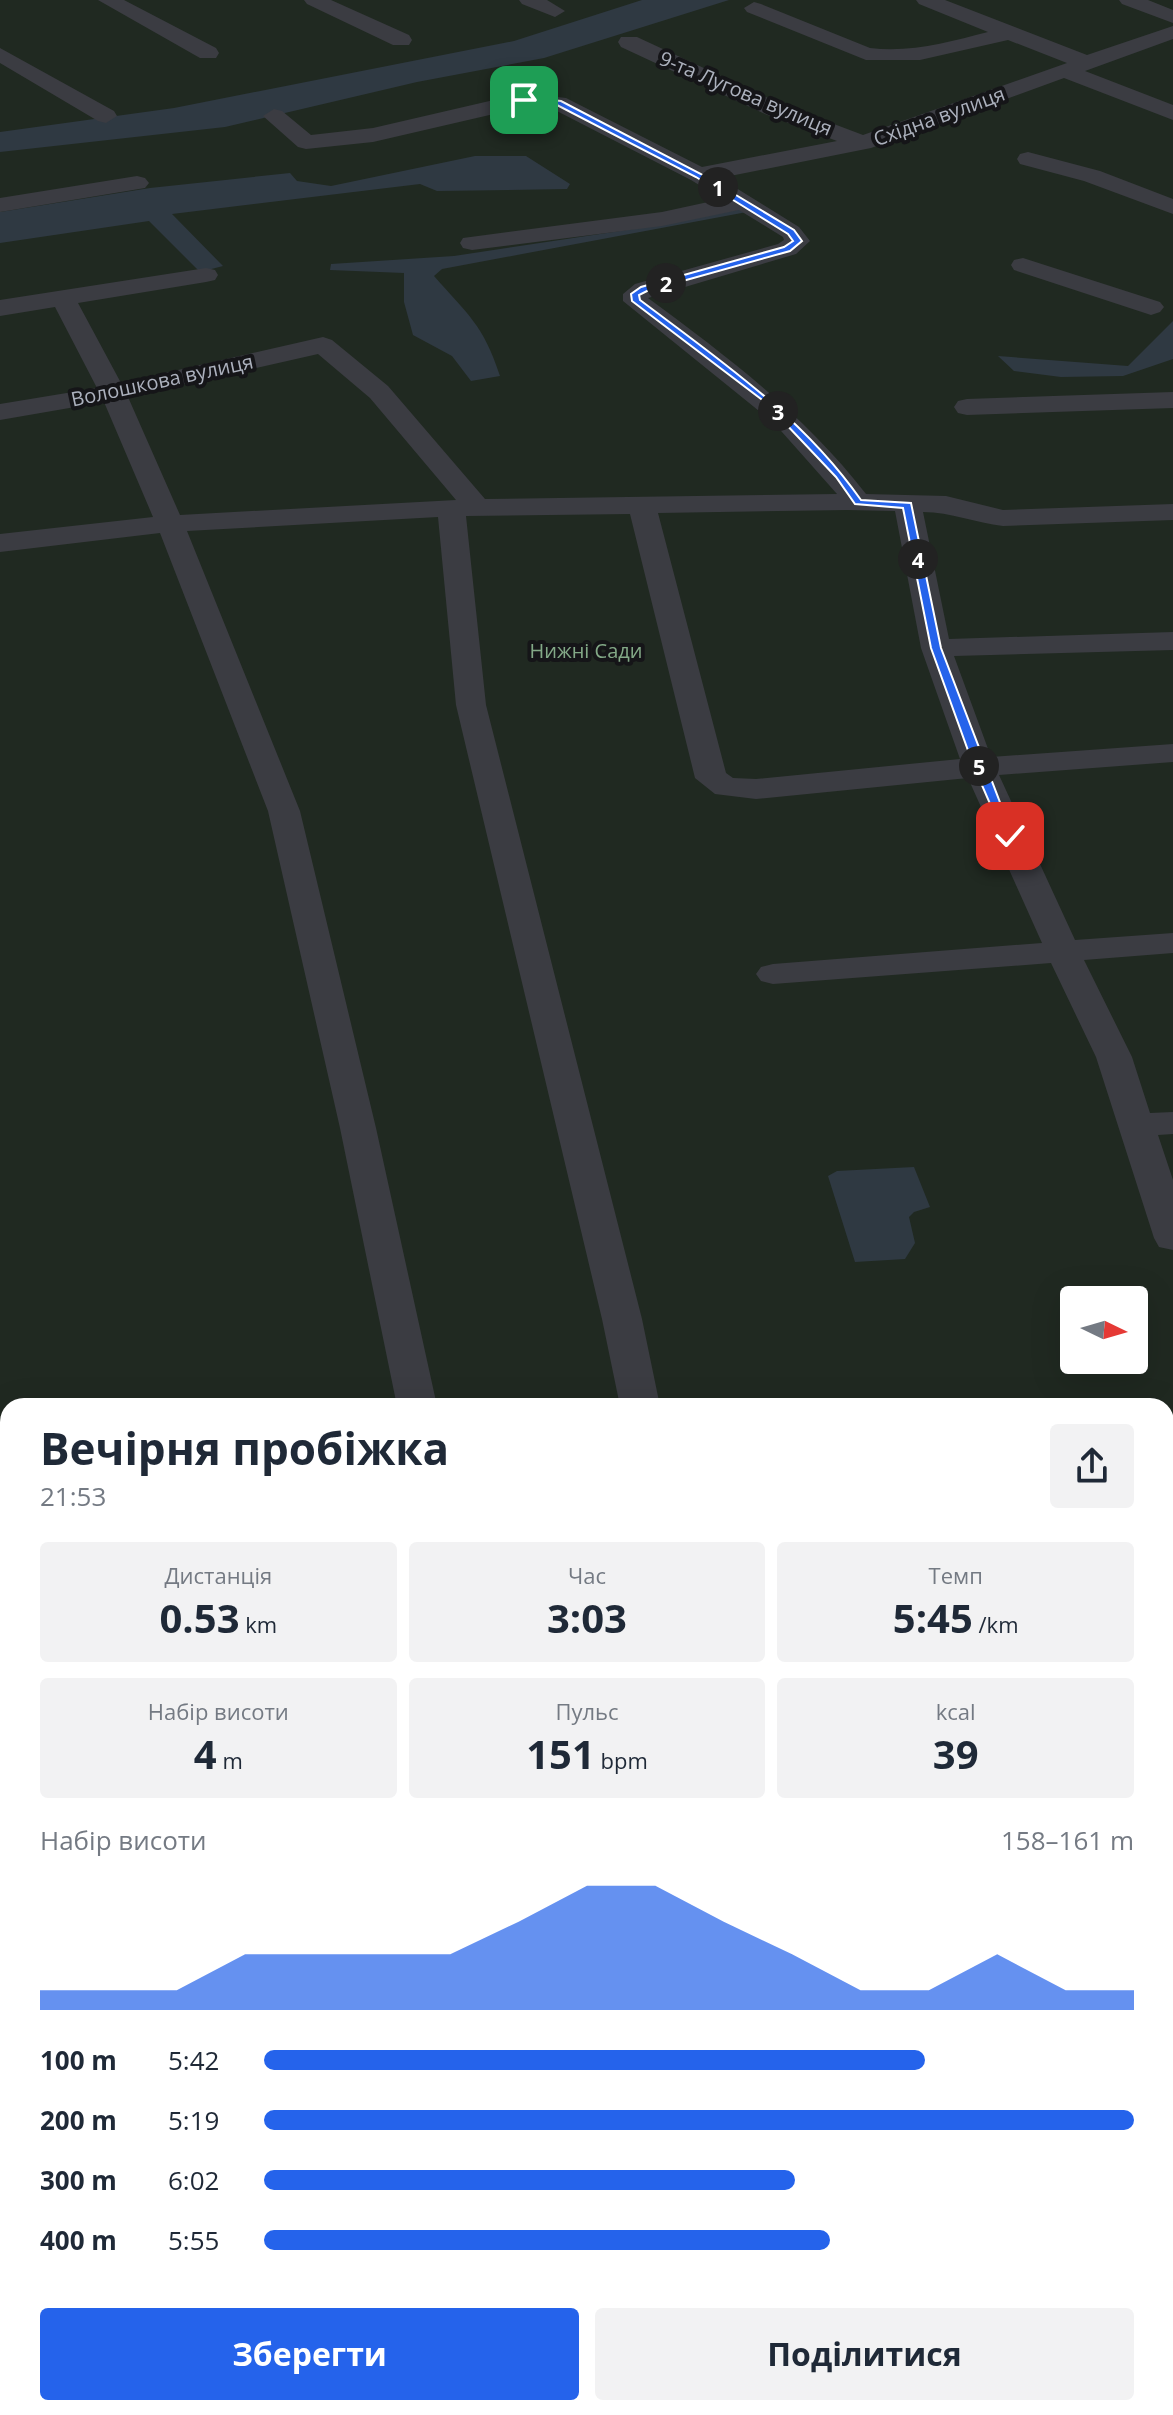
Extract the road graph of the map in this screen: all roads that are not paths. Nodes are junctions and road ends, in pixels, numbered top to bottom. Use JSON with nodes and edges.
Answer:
{"nodes":[{"id":1,"x":108,"y":0,"type":"edge"},
{"id":2,"x":316,"y":0,"type":"edge"},
{"id":3,"x":529,"y":0,"type":"edge"},
{"id":4,"x":926,"y":0,"type":"edge"},
{"id":5,"x":1129,"y":0,"type":"edge"},
{"id":6,"x":754,"y":8,"type":"dead end"},
{"id":7,"x":555,"y":11,"type":"dead end"},
{"id":8,"x":1173,"y":17,"type":"edge"},
{"id":9,"x":1173,"y":32,"type":"edge"},
{"id":10,"x":1009,"y":33,"type":"junction"},
{"id":11,"x":401,"y":40,"type":"dead end"},
{"id":12,"x":629,"y":42,"type":"dead end"},
{"id":13,"x":208,"y":53,"type":"dead end"},
{"id":14,"x":0,"y":54,"type":"edge"},
{"id":15,"x":1087,"y":63,"type":"junction"},
{"id":16,"x":1065,"y":71,"type":"junction"},
{"id":17,"x":1173,"y":113,"type":"edge"},
{"id":18,"x":106,"y":116,"type":"dead end"},
{"id":19,"x":274,"y":116,"type":"dead end"},
{"id":20,"x":863,"y":143,"type":"junction"},
{"id":21,"x":1028,"y":159,"type":"dead end"},
{"id":22,"x":699,"y":175,"type":"junction"},
{"id":23,"x":137,"y":183,"type":"dead end"},
{"id":24,"x":743,"y":202,"type":"junction"},
{"id":25,"x":0,"y":205,"type":"edge"},
{"id":26,"x":1173,"y":207,"type":"edge"},
{"id":27,"x":472,"y":243,"type":"dead end"},
{"id":28,"x":1023,"y":265,"type":"dead end"},
{"id":29,"x":206,"y":275,"type":"dead end"},
{"id":30,"x":63,"y":298,"type":"junction"},
{"id":31,"x":1151,"y":307,"type":"dead end"},
{"id":32,"x":0,"y":308,"type":"edge"},
{"id":33,"x":113,"y":393,"type":"junction"},
{"id":34,"x":1173,"y":400,"type":"edge"},
{"id":35,"x":967,"y":407,"type":"dead end"},
{"id":36,"x":0,"y":412,"type":"edge"},
{"id":37,"x":858,"y":502,"type":"junction"},
{"id":38,"x":642,"y":505,"type":"junction"},
{"id":39,"x":908,"y":505,"type":"junction"},
{"id":40,"x":465,"y":508,"type":"junction"},
{"id":41,"x":1173,"y":512,"type":"edge"},
{"id":42,"x":168,"y":524,"type":"junction"},
{"id":43,"x":0,"y":543,"type":"edge"},
{"id":44,"x":1173,"y":641,"type":"edge"},
{"id":45,"x":936,"y":648,"type":"junction"},
{"id":46,"x":1173,"y":753,"type":"edge"},
{"id":47,"x":979,"y":767,"type":"junction"},
{"id":48,"x":1173,"y":943,"type":"edge"},
{"id":49,"x":1063,"y":951,"type":"junction"},
{"id":50,"x":773,"y":974,"type":"dead end"},
{"id":51,"x":1173,"y":1123,"type":"edge"},
{"id":52,"x":1136,"y":1125,"type":"junction"},
{"id":53,"x":1173,"y":1238,"type":"edge"},
{"id":54,"x":415,"y":1398,"type":"edge"},
{"id":55,"x":638,"y":1398,"type":"edge"}],
"edges":[{"from":1,"to":13,"type":"street"},
{"from":2,"to":11,"type":"street"},
{"from":3,"to":7,"type":"street"},
{"from":4,"to":10,"type":"street"},
{"from":5,"to":8,"type":"street"},
{"from":6,"to":10,"type":"street"},
{"from":9,"to":15,"type":"street","name":"Східна вулиця"},
{"from":10,"to":15,"type":"street"},
{"from":12,"to":20,"type":"street","name":"9-та Лугова вулиця"},
{"from":14,"to":18,"type":"street"},
{"from":15,"to":16,"type":"street","name":"Східна вулиця"},
{"from":16,"to":17,"type":"street"},
{"from":16,"to":20,"type":"street","name":"Східна вулиця"},
{"from":19,"to":22,"type":"street"},
{"from":20,"to":22,"type":"street","name":"Східна вулиця"},
{"from":21,"to":26,"type":"street"},
{"from":22,"to":24,"type":"street"},
{"from":23,"to":25,"type":"street"},
{"from":24,"to":27,"type":"street"},
{"from":24,"to":37,"type":"street"},
{"from":28,"to":31,"type":"street"},
{"from":29,"to":30,"type":"street"},
{"from":30,"to":32,"type":"street"},
{"from":30,"to":33,"type":"street"},
{"from":33,"to":36,"type":"street","name":"Волошкова вулиця"},
{"from":33,"to":40,"type":"street","name":"Волошкова вулиця"},
{"from":33,"to":42,"type":"street"},
{"from":34,"to":35,"type":"street"},
{"from":37,"to":38,"type":"street"},
{"from":37,"to":39,"type":"street"},
{"from":38,"to":40,"type":"street"},
{"from":38,"to":47,"type":"street"},
{"from":39,"to":41,"type":"street"},
{"from":39,"to":45,"type":"street"},
{"from":40,"to":42,"type":"street"},
{"from":40,"to":55,"type":"street"},
{"from":42,"to":43,"type":"street"},
{"from":42,"to":54,"type":"street"},
{"from":44,"to":45,"type":"street"},
{"from":45,"to":47,"type":"street"},
{"from":46,"to":47,"type":"street"},
{"from":47,"to":49,"type":"street"},
{"from":48,"to":49,"type":"street"},
{"from":49,"to":50,"type":"street"},
{"from":49,"to":52,"type":"street"},
{"from":51,"to":52,"type":"street"},
{"from":52,"to":53,"type":"street"}]}
